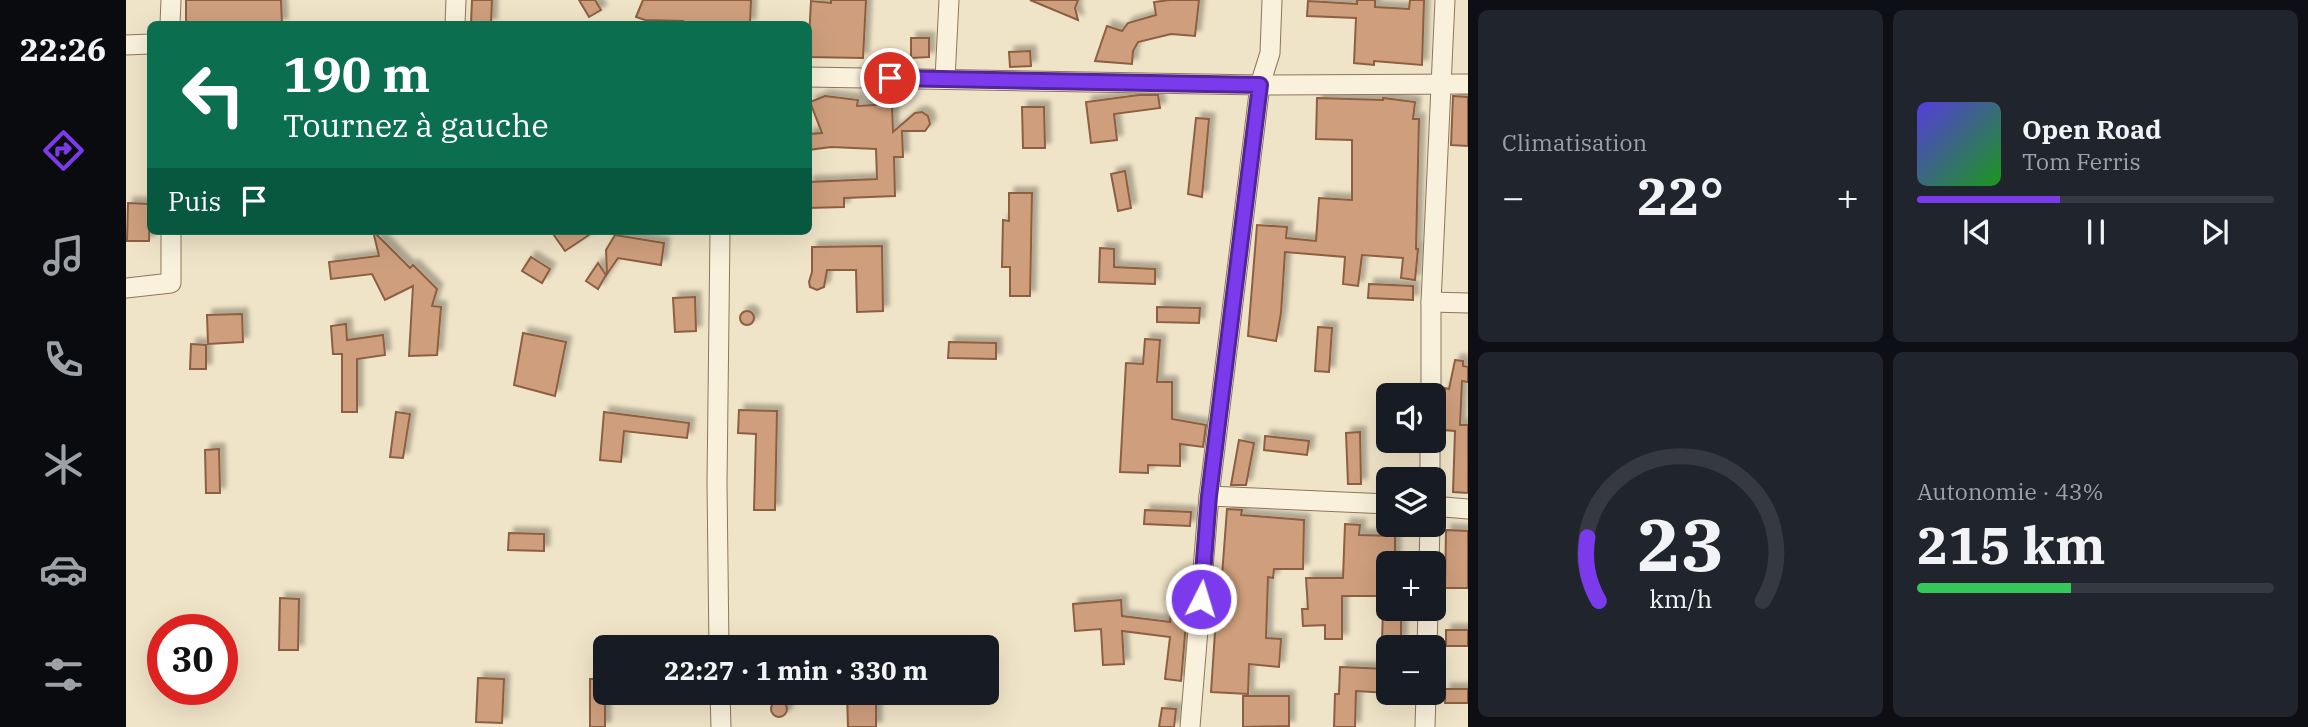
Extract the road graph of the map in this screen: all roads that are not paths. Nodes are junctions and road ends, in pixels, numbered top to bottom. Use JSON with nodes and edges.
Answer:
{"nodes":[{"id":1,"x":171,"y":0,"type":"edge"},
{"id":2,"x":456,"y":0,"type":"edge"},
{"id":3,"x":949,"y":0,"type":"edge"},
{"id":4,"x":1272,"y":0,"type":"edge"},
{"id":5,"x":1445,"y":0,"type":"edge"},
{"id":6,"x":170,"y":21,"type":"edge"},
{"id":7,"x":455,"y":21,"type":"edge"},
{"id":8,"x":147,"y":44,"type":"edge"},
{"id":9,"x":126,"y":45,"type":"edge"},
{"id":10,"x":812,"y":77,"type":"edge"},
{"id":11,"x":945,"y":79,"type":"junction"},
{"id":12,"x":1443,"y":83,"type":"junction"},
{"id":13,"x":1468,"y":84,"type":"edge"},
{"id":14,"x":1260,"y":85,"type":"junction"},
{"id":15,"x":171,"y":235,"type":"edge"},
{"id":16,"x":720,"y":235,"type":"edge"},
{"id":17,"x":126,"y":288,"type":"edge"},
{"id":18,"x":1432,"y":302,"type":"junction"},
{"id":19,"x":1468,"y":303,"type":"edge"},
{"id":20,"x":1431,"y":383,"type":"edge"},
{"id":21,"x":1209,"y":496,"type":"junction"},
{"id":22,"x":1376,"y":503,"type":"edge"},
{"id":23,"x":1446,"y":507,"type":"edge"},
{"id":24,"x":1468,"y":509,"type":"edge"},
{"id":25,"x":719,"y":635,"type":"edge"},
{"id":26,"x":720,"y":705,"type":"edge"},
{"id":27,"x":1426,"y":705,"type":"edge"},
{"id":28,"x":720,"y":727,"type":"edge"},
{"id":29,"x":1189,"y":727,"type":"edge"},
{"id":30,"x":1425,"y":727,"type":"edge"}],
"edges":[{"from":1,"to":6,"type":"street"},
{"from":2,"to":7,"type":"street"},
{"from":3,"to":11,"type":"street"},
{"from":4,"to":14,"type":"street"},
{"from":5,"to":12,"type":"street"},
{"from":8,"to":9,"type":"street"},
{"from":10,"to":11,"type":"street"},
{"from":11,"to":14,"type":"street"},
{"from":12,"to":13,"type":"street"},
{"from":12,"to":14,"type":"street"},
{"from":12,"to":18,"type":"street"},
{"from":14,"to":21,"type":"street"},
{"from":15,"to":17,"type":"street"},
{"from":16,"to":25,"type":"street"},
{"from":18,"to":19,"type":"street"},
{"from":18,"to":20,"type":"street"},
{"from":21,"to":22,"type":"street"},
{"from":21,"to":29,"type":"street"},
{"from":23,"to":24,"type":"street"},
{"from":26,"to":28,"type":"street"},
{"from":27,"to":30,"type":"street"}]}
